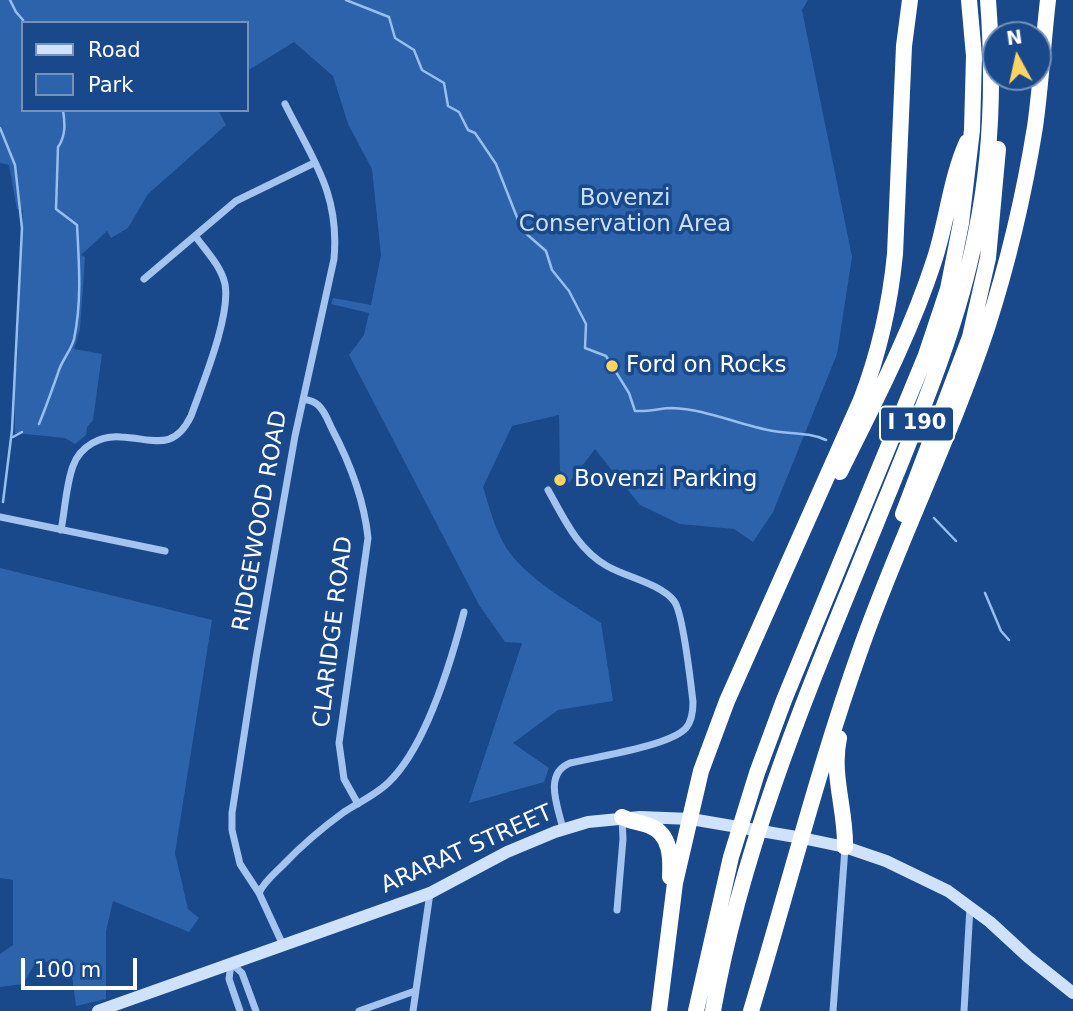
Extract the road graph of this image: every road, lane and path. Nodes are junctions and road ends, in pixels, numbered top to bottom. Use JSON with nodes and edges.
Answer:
{"nodes":[{"id":1,"x":910,"y":0,"type":"edge"},
{"id":2,"x":969,"y":0,"type":"edge"},
{"id":3,"x":988,"y":0,"type":"edge"},
{"id":4,"x":1048,"y":0,"type":"edge"},
{"id":5,"x":992,"y":93,"type":"junction"},
{"id":6,"x":285,"y":104,"type":"dead end"},
{"id":7,"x":972,"y":130,"type":"junction"},
{"id":8,"x":314,"y":163,"type":"junction"},
{"id":9,"x":196,"y":237,"type":"junction"},
{"id":10,"x":145,"y":279,"type":"dead end"},
{"id":11,"x":303,"y":399,"type":"junction"},
{"id":12,"x":548,"y":490,"type":"dead end"},
{"id":13,"x":0,"y":517,"type":"edge"},
{"id":14,"x":61,"y":530,"type":"junction"},
{"id":15,"x":165,"y":551,"type":"dead end"},
{"id":16,"x":895,"y":558,"type":"junction"},
{"id":17,"x":792,"y":560,"type":"junction"},
{"id":18,"x":464,"y":611,"type":"dead end"},
{"id":19,"x":848,"y":686,"type":"junction"},
{"id":20,"x":358,"y":804,"type":"junction"},
{"id":21,"x":622,"y":817,"type":"junction"},
{"id":22,"x":691,"y":819,"type":"junction"},
{"id":23,"x":563,"y":829,"type":"junction"},
{"id":24,"x":802,"y":838,"type":"junction"},
{"id":25,"x":845,"y":847,"type":"junction"},
{"id":26,"x":259,"y":893,"type":"junction"},
{"id":27,"x":430,"y":893,"type":"junction"},
{"id":28,"x":970,"y":907,"type":"junction"},
{"id":29,"x":617,"y":910,"type":"dead end"},
{"id":30,"x":668,"y":925,"type":"junction"},
{"id":31,"x":283,"y":945,"type":"junction"},
{"id":32,"x":231,"y":963,"type":"junction"},
{"id":33,"x":415,"y":991,"type":"junction"},
{"id":34,"x":1073,"y":993,"type":"edge"},
{"id":35,"x":98,"y":1011,"type":"edge"},
{"id":36,"x":240,"y":1011,"type":"edge"},
{"id":37,"x":256,"y":1011,"type":"edge"},
{"id":38,"x":359,"y":1011,"type":"edge"},
{"id":39,"x":413,"y":1011,"type":"edge"},
{"id":40,"x":659,"y":1011,"type":"edge"},
{"id":41,"x":696,"y":1011,"type":"edge"},
{"id":42,"x":713,"y":1011,"type":"edge"},
{"id":43,"x":751,"y":1011,"type":"edge"},
{"id":44,"x":833,"y":1011,"type":"edge"},
{"id":45,"x":964,"y":1011,"type":"edge"}],
"edges":[{"from":1,"to":17,"type":"highway"},
{"from":2,"to":7,"type":"highway","number":"I 190"},
{"from":3,"to":5,"type":"highway","number":"I 190"},
{"from":4,"to":16,"type":"highway"},
{"from":5,"to":16,"type":"highway"},
{"from":5,"to":42,"type":"highway","number":"I 190"},
{"from":6,"to":8,"type":"street","name":"RIDGEWOOD ROAD"},
{"from":7,"to":17,"type":"highway"},
{"from":7,"to":41,"type":"highway","number":"I 190"},
{"from":8,"to":9,"type":"street"},
{"from":8,"to":11,"type":"street","name":"RIDGEWOOD ROAD"},
{"from":9,"to":10,"type":"street"},
{"from":9,"to":14,"type":"street"},
{"from":11,"to":20,"type":"street","name":"CLARIDGE ROAD"},
{"from":11,"to":26,"type":"street","name":"RIDGEWOOD ROAD"},
{"from":12,"to":23,"type":"street"},
{"from":13,"to":14,"type":"street"},
{"from":14,"to":15,"type":"street"},
{"from":16,"to":19,"type":"highway"},
{"from":17,"to":22,"type":"highway"},
{"from":18,"to":20,"type":"street"},
{"from":19,"to":24,"type":"highway"},
{"from":19,"to":25,"type":"highway"},
{"from":20,"to":26,"type":"street"},
{"from":21,"to":22,"type":"main road","name":"ARARAT STREET"},
{"from":21,"to":23,"type":"main road","name":"ARARAT STREET"},
{"from":21,"to":29,"type":"street"},
{"from":21,"to":30,"type":"highway"},
{"from":22,"to":24,"type":"main road","name":"ARARAT STREET"},
{"from":22,"to":30,"type":"highway"},
{"from":23,"to":27,"type":"main road","name":"ARARAT STREET"},
{"from":24,"to":25,"type":"main road","name":"ARARAT STREET"},
{"from":24,"to":43,"type":"highway"},
{"from":25,"to":28,"type":"main road","name":"ARARAT STREET"},
{"from":25,"to":44,"type":"street"},
{"from":26,"to":31,"type":"street","name":"RIDGEWOOD ROAD"},
{"from":27,"to":31,"type":"main road","name":"ARARAT STREET"},
{"from":27,"to":33,"type":"street"},
{"from":28,"to":34,"type":"main road","name":"ARARAT STREET"},
{"from":28,"to":45,"type":"street"},
{"from":30,"to":40,"type":"highway"},
{"from":31,"to":32,"type":"main road","name":"ARARAT STREET"},
{"from":32,"to":35,"type":"main road","name":"ARARAT STREET"},
{"from":32,"to":36,"type":"street"},
{"from":32,"to":37,"type":"street"},
{"from":33,"to":38,"type":"street"},
{"from":33,"to":39,"type":"street"}]}
